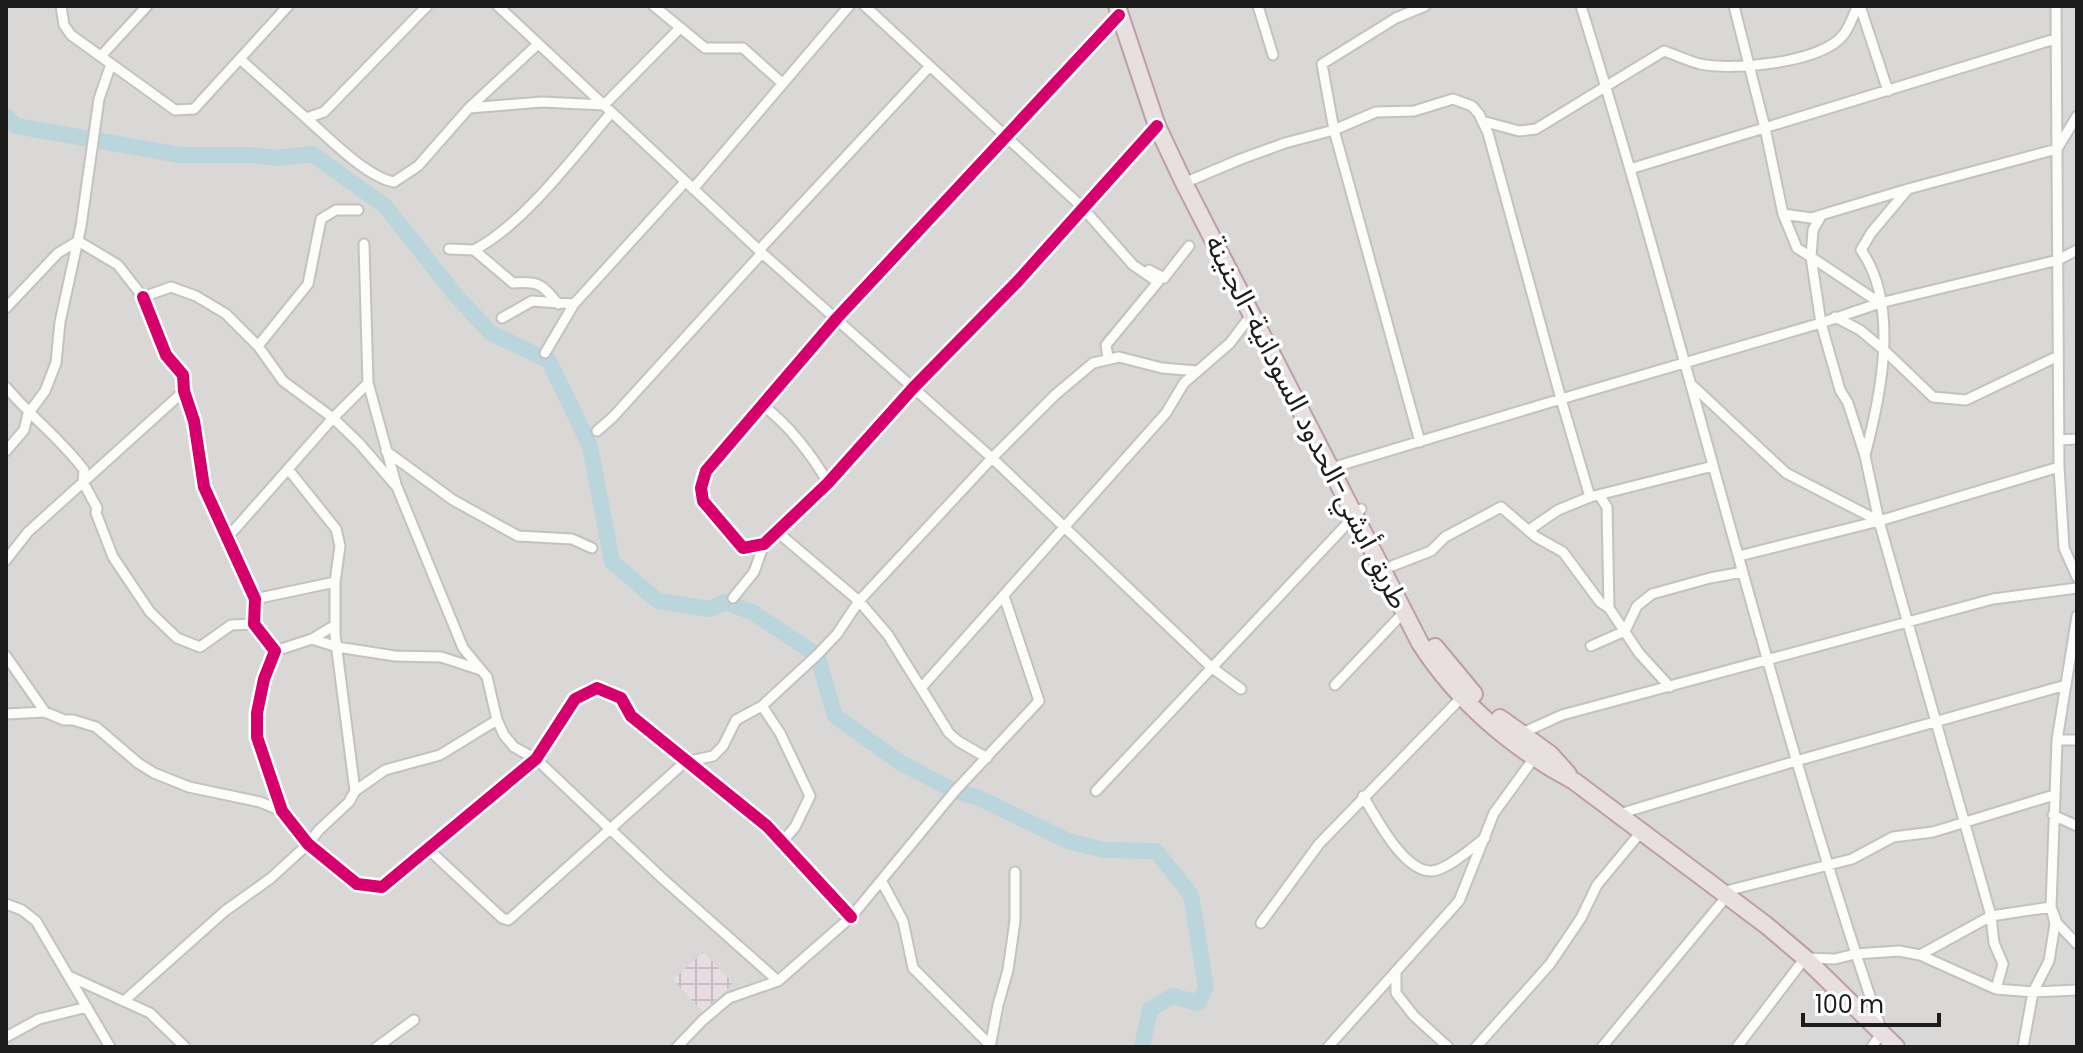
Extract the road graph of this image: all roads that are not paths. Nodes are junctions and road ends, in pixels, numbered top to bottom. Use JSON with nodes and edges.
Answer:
{"nodes":[{"id":1,"x":61,"y":6,"type":"edge"},
{"id":2,"x":147,"y":6,"type":"edge"},
{"id":3,"x":288,"y":6,"type":"edge"},
{"id":4,"x":427,"y":6,"type":"edge"},
{"id":5,"x":654,"y":6,"type":"edge"},
{"id":6,"x":849,"y":6,"type":"edge"},
{"id":7,"x":865,"y":6,"type":"edge"},
{"id":8,"x":1258,"y":6,"type":"edge"},
{"id":9,"x":1425,"y":6,"type":"edge"},
{"id":10,"x":1581,"y":6,"type":"edge"},
{"id":11,"x":1734,"y":6,"type":"edge"},
{"id":12,"x":1859,"y":6,"type":"edge"},
{"id":13,"x":2056,"y":6,"type":"edge"},
{"id":14,"x":500,"y":7,"type":"edge"},
{"id":15,"x":1121,"y":9,"type":"edge"},
{"id":16,"x":680,"y":28,"type":"junction"},
{"id":17,"x":2055,"y":39,"type":"junction"},
{"id":18,"x":538,"y":44,"type":"junction"},
{"id":19,"x":1273,"y":55,"type":"dead end"},
{"id":20,"x":101,"y":56,"type":"junction"},
{"id":21,"x":240,"y":59,"type":"junction"},
{"id":22,"x":111,"y":64,"type":"junction"},
{"id":23,"x":1748,"y":65,"type":"junction"},
{"id":24,"x":930,"y":66,"type":"junction"},
{"id":25,"x":782,"y":83,"type":"junction"},
{"id":26,"x":1147,"y":84,"type":"junction"},
{"id":27,"x":1606,"y":86,"type":"junction"},
{"id":28,"x":1888,"y":91,"type":"junction"},
{"id":29,"x":469,"y":108,"type":"junction"},
{"id":30,"x":608,"y":109,"type":"junction"},
{"id":31,"x":2077,"y":116,"type":"edge"},
{"id":32,"x":306,"y":118,"type":"junction"},
{"id":33,"x":1482,"y":121,"type":"junction"},
{"id":34,"x":1157,"y":126,"type":"junction"},
{"id":35,"x":1765,"y":128,"type":"junction"},
{"id":36,"x":1334,"y":130,"type":"junction"},
{"id":37,"x":1006,"y":136,"type":"junction"},
{"id":38,"x":2057,"y":149,"type":"junction"},
{"id":39,"x":1630,"y":169,"type":"junction"},
{"id":40,"x":1188,"y":181,"type":"junction"},
{"id":41,"x":689,"y":186,"type":"junction"},
{"id":42,"x":1908,"y":189,"type":"junction"},
{"id":43,"x":1082,"y":207,"type":"junction"},
{"id":44,"x":358,"y":210,"type":"dead end"},
{"id":45,"x":1783,"y":214,"type":"junction"},
{"id":46,"x":1821,"y":216,"type":"junction"},
{"id":47,"x":1111,"y":239,"type":"junction"},
{"id":48,"x":78,"y":241,"type":"junction"},
{"id":49,"x":364,"y":244,"type":"dead end"},
{"id":50,"x":1189,"y":246,"type":"dead end"},
{"id":51,"x":449,"y":249,"type":"dead end"},
{"id":52,"x":1223,"y":249,"type":"junction"},
{"id":53,"x":474,"y":250,"type":"junction"},
{"id":54,"x":2077,"y":250,"type":"edge"},
{"id":55,"x":761,"y":251,"type":"junction"},
{"id":56,"x":1811,"y":257,"type":"junction"},
{"id":57,"x":2058,"y":260,"type":"junction"},
{"id":58,"x":143,"y":297,"type":"junction"},
{"id":59,"x":1880,"y":303,"type":"junction"},
{"id":60,"x":558,"y":304,"type":"junction"},
{"id":61,"x":574,"y":304,"type":"junction"},
{"id":62,"x":6,"y":308,"type":"edge"},
{"id":63,"x":1252,"y":314,"type":"junction"},
{"id":64,"x":1835,"y":317,"type":"junction"},
{"id":65,"x":502,"y":318,"type":"dead end"},
{"id":66,"x":837,"y":318,"type":"junction"},
{"id":67,"x":1821,"y":323,"type":"junction"},
{"id":68,"x":258,"y":346,"type":"junction"},
{"id":69,"x":1884,"y":350,"type":"junction"},
{"id":70,"x":545,"y":353,"type":"dead end"},
{"id":71,"x":2058,"y":356,"type":"junction"},
{"id":72,"x":1108,"y":358,"type":"junction"},
{"id":73,"x":1686,"y":361,"type":"junction"},
{"id":74,"x":1197,"y":371,"type":"junction"},
{"id":75,"x":368,"y":383,"type":"junction"},
{"id":76,"x":1693,"y":385,"type":"junction"},
{"id":77,"x":6,"y":387,"type":"edge"},
{"id":78,"x":914,"y":387,"type":"junction"},
{"id":79,"x":184,"y":391,"type":"junction"},
{"id":80,"x":1561,"y":399,"type":"junction"},
{"id":81,"x":762,"y":405,"type":"junction"},
{"id":82,"x":28,"y":414,"type":"junction"},
{"id":83,"x":333,"y":418,"type":"junction"},
{"id":84,"x":597,"y":431,"type":"dead end"},
{"id":85,"x":2077,"y":439,"type":"edge"},
{"id":86,"x":2059,"y":440,"type":"junction"},
{"id":87,"x":1420,"y":442,"type":"junction"},
{"id":88,"x":6,"y":451,"type":"edge"},
{"id":89,"x":386,"y":451,"type":"junction"},
{"id":90,"x":1865,"y":456,"type":"junction"},
{"id":91,"x":992,"y":458,"type":"junction"},
{"id":92,"x":1338,"y":466,"type":"junction"},
{"id":93,"x":1713,"y":466,"type":"junction"},
{"id":94,"x":2059,"y":467,"type":"junction"},
{"id":95,"x":288,"y":469,"type":"junction"},
{"id":96,"x":83,"y":482,"type":"junction"},
{"id":97,"x":828,"y":483,"type":"junction"},
{"id":98,"x":397,"y":487,"type":"junction"},
{"id":99,"x":1595,"y":496,"type":"junction"},
{"id":100,"x":1358,"y":512,"type":"junction"},
{"id":101,"x":1879,"y":521,"type":"junction"},
{"id":102,"x":1064,"y":529,"type":"junction"},
{"id":103,"x":1529,"y":530,"type":"junction"},
{"id":104,"x":782,"y":536,"type":"dead end"},
{"id":105,"x":227,"y":538,"type":"junction"},
{"id":106,"x":764,"y":544,"type":"junction"},
{"id":107,"x":592,"y":548,"type":"dead end"},
{"id":108,"x":1739,"y":556,"type":"junction"},
{"id":109,"x":6,"y":560,"type":"edge"},
{"id":110,"x":1392,"y":566,"type":"junction"},
{"id":111,"x":1743,"y":572,"type":"junction"},
{"id":112,"x":2077,"y":577,"type":"edge"},
{"id":113,"x":335,"y":582,"type":"junction"},
{"id":114,"x":2077,"y":588,"type":"edge"},
{"id":115,"x":1004,"y":596,"type":"junction"},
{"id":116,"x":733,"y":598,"type":"dead end"},
{"id":117,"x":255,"y":599,"type":"junction"},
{"id":118,"x":859,"y":601,"type":"junction"},
{"id":119,"x":1609,"y":608,"type":"junction"},
{"id":120,"x":1404,"y":612,"type":"junction"},
{"id":121,"x":2077,"y":616,"type":"edge"},
{"id":122,"x":1908,"y":623,"type":"junction"},
{"id":123,"x":254,"y":624,"type":"junction"},
{"id":124,"x":335,"y":625,"type":"junction"},
{"id":125,"x":1625,"y":631,"type":"junction"},
{"id":126,"x":312,"y":639,"type":"junction"},
{"id":127,"x":1591,"y":646,"type":"dead end"},
{"id":128,"x":337,"y":647,"type":"junction"},
{"id":129,"x":275,"y":651,"type":"junction"},
{"id":130,"x":6,"y":656,"type":"edge"},
{"id":131,"x":1767,"y":661,"type":"junction"},
{"id":132,"x":1211,"y":667,"type":"junction"},
{"id":133,"x":484,"y":671,"type":"junction"},
{"id":134,"x":1335,"y":685,"type":"dead end"},
{"id":135,"x":2066,"y":685,"type":"junction"},
{"id":136,"x":1670,"y":687,"type":"junction"},
{"id":137,"x":921,"y":688,"type":"junction"},
{"id":138,"x":1241,"y":689,"type":"dead end"},
{"id":139,"x":1464,"y":694,"type":"junction"},
{"id":140,"x":762,"y":706,"type":"junction"},
{"id":141,"x":45,"y":712,"type":"junction"},
{"id":142,"x":6,"y":714,"type":"edge"},
{"id":143,"x":497,"y":720,"type":"junction"},
{"id":144,"x":1935,"y":723,"type":"junction"},
{"id":145,"x":1516,"y":738,"type":"junction"},
{"id":146,"x":2057,"y":740,"type":"junction"},
{"id":147,"x":2077,"y":740,"type":"edge"},
{"id":148,"x":987,"y":758,"type":"junction"},
{"id":149,"x":1534,"y":758,"type":"junction"},
{"id":150,"x":536,"y":759,"type":"junction"},
{"id":151,"x":1796,"y":761,"type":"junction"},
{"id":152,"x":685,"y":762,"type":"junction"},
{"id":153,"x":1574,"y":781,"type":"junction"},
{"id":154,"x":355,"y":791,"type":"junction"},
{"id":155,"x":1096,"y":791,"type":"dead end"},
{"id":156,"x":2054,"y":795,"type":"junction"},
{"id":157,"x":1363,"y":796,"type":"junction"},
{"id":158,"x":282,"y":811,"type":"junction"},
{"id":159,"x":1618,"y":815,"type":"junction"},
{"id":160,"x":2053,"y":815,"type":"junction"},
{"id":161,"x":1965,"y":820,"type":"junction"},
{"id":162,"x":2077,"y":826,"type":"edge"},
{"id":163,"x":610,"y":828,"type":"junction"},
{"id":164,"x":1641,"y":832,"type":"junction"},
{"id":165,"x":1485,"y":838,"type":"junction"},
{"id":166,"x":783,"y":841,"type":"junction"},
{"id":167,"x":308,"y":844,"type":"junction"},
{"id":168,"x":427,"y":848,"type":"junction"},
{"id":169,"x":1827,"y":865,"type":"junction"},
{"id":170,"x":1015,"y":872,"type":"dead end"},
{"id":171,"x":882,"y":882,"type":"junction"},
{"id":172,"x":1724,"y":894,"type":"junction"},
{"id":173,"x":6,"y":904,"type":"edge"},
{"id":174,"x":2051,"y":907,"type":"junction"},
{"id":175,"x":1991,"y":916,"type":"junction"},
{"id":176,"x":851,"y":917,"type":"junction"},
{"id":177,"x":1261,"y":923,"type":"dead end"},
{"id":178,"x":2077,"y":944,"type":"edge"},
{"id":179,"x":1855,"y":954,"type":"junction"},
{"id":180,"x":1920,"y":955,"type":"junction"},
{"id":181,"x":1805,"y":958,"type":"junction"},
{"id":182,"x":1396,"y":971,"type":"junction"},
{"id":183,"x":71,"y":977,"type":"junction"},
{"id":184,"x":778,"y":981,"type":"junction"},
{"id":185,"x":1996,"y":989,"type":"junction"},
{"id":186,"x":2077,"y":990,"type":"edge"},
{"id":187,"x":2033,"y":992,"type":"junction"},
{"id":188,"x":124,"y":1001,"type":"junction"},
{"id":189,"x":87,"y":1007,"type":"junction"},
{"id":190,"x":414,"y":1020,"type":"dead end"},
{"id":191,"x":1882,"y":1032,"type":"junction"},
{"id":192,"x":6,"y":1037,"type":"edge"},
{"id":193,"x":110,"y":1047,"type":"edge"},
{"id":194,"x":185,"y":1047,"type":"edge"},
{"id":195,"x":377,"y":1047,"type":"edge"},
{"id":196,"x":677,"y":1047,"type":"edge"},
{"id":197,"x":990,"y":1047,"type":"edge"},
{"id":198,"x":1328,"y":1047,"type":"edge"},
{"id":199,"x":1448,"y":1047,"type":"edge"},
{"id":200,"x":1476,"y":1047,"type":"edge"},
{"id":201,"x":1602,"y":1047,"type":"edge"},
{"id":202,"x":1737,"y":1047,"type":"edge"},
{"id":203,"x":1872,"y":1047,"type":"edge"},
{"id":204,"x":1896,"y":1047,"type":"edge"},
{"id":205,"x":2023,"y":1047,"type":"edge"}],
"edges":[{"from":1,"to":20,"type":"street"},
{"from":2,"to":20,"type":"street"},
{"from":3,"to":21,"type":"street"},
{"from":4,"to":32,"type":"street"},
{"from":5,"to":16,"type":"street"},
{"from":6,"to":25,"type":"street"},
{"from":7,"to":24,"type":"street"},
{"from":8,"to":19,"type":"street"},
{"from":9,"to":36,"type":"street"},
{"from":10,"to":27,"type":"street"},
{"from":11,"to":23,"type":"street"},
{"from":12,"to":23,"type":"street"},
{"from":12,"to":28,"type":"street"},
{"from":13,"to":17,"type":"street"},
{"from":14,"to":18,"type":"street"},
{"from":15,"to":26,"type":"highway","name":"طريق أبشي-الحدود السودانية-الجنينة"},
{"from":15,"to":37,"type":"street"},
{"from":16,"to":25,"type":"street"},
{"from":16,"to":30,"type":"street"},
{"from":17,"to":28,"type":"street"},
{"from":17,"to":38,"type":"street"},
{"from":18,"to":29,"type":"street"},
{"from":18,"to":30,"type":"street"},
{"from":20,"to":22,"type":"street"},
{"from":21,"to":22,"type":"street"},
{"from":21,"to":32,"type":"street"},
{"from":22,"to":48,"type":"street"},
{"from":23,"to":27,"type":"street"},
{"from":23,"to":35,"type":"street"},
{"from":24,"to":37,"type":"street"},
{"from":24,"to":55,"type":"street"},
{"from":25,"to":41,"type":"street"},
{"from":26,"to":34,"type":"highway","name":"طريق أبشي-الحدود السودانية-الجنينة"},
{"from":26,"to":40,"type":"highway"},
{"from":27,"to":33,"type":"street"},
{"from":27,"to":39,"type":"street"},
{"from":28,"to":35,"type":"street"},
{"from":29,"to":30,"type":"street"},
{"from":29,"to":32,"type":"street"},
{"from":30,"to":41,"type":"street"},
{"from":30,"to":53,"type":"street"},
{"from":31,"to":38,"type":"street"},
{"from":33,"to":36,"type":"street"},
{"from":33,"to":80,"type":"street"},
{"from":34,"to":40,"type":"highway","name":"طريق أبشي-الحدود السودانية-الجنينة"},
{"from":34,"to":43,"type":"street"},
{"from":35,"to":39,"type":"street"},
{"from":35,"to":45,"type":"street"},
{"from":36,"to":40,"type":"street"},
{"from":36,"to":87,"type":"street"},
{"from":37,"to":43,"type":"street"},
{"from":37,"to":66,"type":"street"},
{"from":38,"to":42,"type":"street"},
{"from":38,"to":57,"type":"street"},
{"from":39,"to":73,"type":"street"},
{"from":40,"to":52,"type":"highway","name":"طريق أبشي-الحدود السودانية-الجنينة"},
{"from":41,"to":55,"type":"street"},
{"from":41,"to":61,"type":"street"},
{"from":42,"to":46,"type":"street"},
{"from":42,"to":59,"type":"street"},
{"from":43,"to":47,"type":"street"},
{"from":43,"to":78,"type":"street"},
{"from":44,"to":68,"type":"street"},
{"from":45,"to":46,"type":"street"},
{"from":45,"to":56,"type":"street"},
{"from":46,"to":56,"type":"street"},
{"from":47,"to":50,"type":"street"},
{"from":47,"to":72,"type":"street"},
{"from":48,"to":58,"type":"street"},
{"from":48,"to":62,"type":"street"},
{"from":48,"to":82,"type":"street"},
{"from":49,"to":75,"type":"street"},
{"from":51,"to":53,"type":"street"},
{"from":52,"to":63,"type":"highway","name":"طريق أبشي-الحدود السودانية-الجنينة"},
{"from":52,"to":92,"type":"highway"},
{"from":53,"to":60,"type":"street"},
{"from":54,"to":57,"type":"street"},
{"from":55,"to":66,"type":"street"},
{"from":55,"to":84,"type":"street"},
{"from":56,"to":59,"type":"street"},
{"from":56,"to":67,"type":"street"},
{"from":57,"to":59,"type":"street"},
{"from":57,"to":71,"type":"street"},
{"from":58,"to":68,"type":"street"},
{"from":58,"to":79,"type":"street"},
{"from":59,"to":64,"type":"street"},
{"from":59,"to":69,"type":"street"},
{"from":60,"to":61,"type":"street"},
{"from":60,"to":65,"type":"street"},
{"from":61,"to":70,"type":"street"},
{"from":63,"to":74,"type":"street"},
{"from":63,"to":100,"type":"highway","name":"طريق أبشي-الحدود السودانية-الجنينة"},
{"from":64,"to":67,"type":"street"},
{"from":64,"to":69,"type":"street"},
{"from":66,"to":78,"type":"street"},
{"from":66,"to":81,"type":"street"},
{"from":67,"to":73,"type":"street"},
{"from":67,"to":90,"type":"street"},
{"from":68,"to":83,"type":"street"},
{"from":69,"to":71,"type":"street"},
{"from":69,"to":90,"type":"street"},
{"from":71,"to":86,"type":"street"},
{"from":72,"to":74,"type":"street"},
{"from":72,"to":91,"type":"street"},
{"from":73,"to":76,"type":"street"},
{"from":73,"to":80,"type":"street"},
{"from":74,"to":102,"type":"street"},
{"from":75,"to":83,"type":"street"},
{"from":75,"to":89,"type":"street"},
{"from":76,"to":93,"type":"street"},
{"from":76,"to":101,"type":"street"},
{"from":77,"to":82,"type":"street"},
{"from":78,"to":91,"type":"street"},
{"from":78,"to":97,"type":"street"},
{"from":79,"to":96,"type":"street"},
{"from":79,"to":105,"type":"street"},
{"from":80,"to":87,"type":"street"},
{"from":80,"to":99,"type":"street"},
{"from":81,"to":97,"type":"street"},
{"from":81,"to":106,"type":"street"},
{"from":82,"to":88,"type":"street"},
{"from":82,"to":96,"type":"street"},
{"from":83,"to":95,"type":"street"},
{"from":83,"to":98,"type":"street"},
{"from":85,"to":86,"type":"street"},
{"from":86,"to":94,"type":"street"},
{"from":87,"to":92,"type":"street"},
{"from":89,"to":98,"type":"street"},
{"from":89,"to":107,"type":"street"},
{"from":90,"to":101,"type":"street"},
{"from":91,"to":102,"type":"street"},
{"from":91,"to":118,"type":"street"},
{"from":92,"to":100,"type":"highway"},
{"from":93,"to":99,"type":"street"},
{"from":93,"to":108,"type":"street"},
{"from":94,"to":101,"type":"street"},
{"from":94,"to":112,"type":"street"},
{"from":95,"to":105,"type":"street"},
{"from":95,"to":113,"type":"street"},
{"from":96,"to":109,"type":"street"},
{"from":96,"to":123,"type":"street"},
{"from":97,"to":106,"type":"street"},
{"from":98,"to":133,"type":"street"},
{"from":99,"to":103,"type":"street"},
{"from":99,"to":119,"type":"street"},
{"from":100,"to":110,"type":"highway"},
{"from":100,"to":120,"type":"highway","name":"طريق أبشي-الحدود السودانية-الجنينة"},
{"from":100,"to":132,"type":"street"},
{"from":101,"to":108,"type":"street"},
{"from":101,"to":122,"type":"street"},
{"from":102,"to":115,"type":"street"},
{"from":102,"to":132,"type":"street"},
{"from":103,"to":110,"type":"street"},
{"from":103,"to":119,"type":"street"},
{"from":104,"to":118,"type":"street"},
{"from":105,"to":117,"type":"street"},
{"from":106,"to":116,"type":"street"},
{"from":108,"to":111,"type":"street"},
{"from":110,"to":139,"type":"highway"},
{"from":111,"to":125,"type":"street"},
{"from":111,"to":131,"type":"street"},
{"from":113,"to":117,"type":"street"},
{"from":113,"to":124,"type":"street"},
{"from":114,"to":122,"type":"street"},
{"from":115,"to":137,"type":"street"},
{"from":115,"to":148,"type":"street"},
{"from":117,"to":123,"type":"street"},
{"from":118,"to":137,"type":"street"},
{"from":118,"to":140,"type":"street"},
{"from":119,"to":125,"type":"street"},
{"from":120,"to":134,"type":"street"},
{"from":120,"to":139,"type":"highway","name":"طريق أبشي-الحدود السودانية-الجنينة"},
{"from":121,"to":135,"type":"street"},
{"from":122,"to":131,"type":"street"},
{"from":122,"to":144,"type":"street"},
{"from":123,"to":129,"type":"street"},
{"from":124,"to":126,"type":"street"},
{"from":124,"to":128,"type":"street"},
{"from":125,"to":127,"type":"street"},
{"from":125,"to":136,"type":"street"},
{"from":126,"to":128,"type":"street"},
{"from":126,"to":129,"type":"street"},
{"from":128,"to":133,"type":"street"},
{"from":128,"to":154,"type":"street"},
{"from":129,"to":158,"type":"street"},
{"from":130,"to":141,"type":"street"},
{"from":131,"to":136,"type":"street"},
{"from":131,"to":151,"type":"street"},
{"from":132,"to":138,"type":"street"},
{"from":132,"to":155,"type":"street"},
{"from":133,"to":143,"type":"street"},
{"from":135,"to":144,"type":"street"},
{"from":135,"to":146,"type":"street"},
{"from":136,"to":145,"type":"street"},
{"from":137,"to":148,"type":"street"},
{"from":139,"to":145,"type":"highway","name":"طريق أبشي-الحدود السودانية-الجنينة"},
{"from":139,"to":157,"type":"street"},
{"from":140,"to":152,"type":"street"},
{"from":140,"to":166,"type":"street"},
{"from":141,"to":142,"type":"street"},
{"from":141,"to":158,"type":"street"},
{"from":143,"to":150,"type":"street"},
{"from":143,"to":154,"type":"street"},
{"from":144,"to":151,"type":"street"},
{"from":144,"to":161,"type":"street"},
{"from":145,"to":149,"type":"highway","name":"طريق أبشي-الحدود السودانية-الجنينة"},
{"from":145,"to":153,"type":"highway"},
{"from":146,"to":147,"type":"street"},
{"from":146,"to":156,"type":"street"},
{"from":148,"to":171,"type":"street"},
{"from":149,"to":153,"type":"highway","name":"طريق أبشي-الحدود السودانية-الجنينة"},
{"from":149,"to":165,"type":"street"},
{"from":150,"to":152,"type":"street"},
{"from":150,"to":163,"type":"street"},
{"from":150,"to":168,"type":"street"},
{"from":151,"to":159,"type":"street"},
{"from":151,"to":169,"type":"street"},
{"from":152,"to":163,"type":"street"},
{"from":152,"to":166,"type":"street"},
{"from":153,"to":159,"type":"highway"},
{"from":154,"to":167,"type":"street"},
{"from":156,"to":160,"type":"street"},
{"from":156,"to":161,"type":"street"},
{"from":157,"to":165,"type":"street"},
{"from":157,"to":177,"type":"street"},
{"from":158,"to":167,"type":"street"},
{"from":159,"to":164,"type":"highway"},
{"from":160,"to":162,"type":"street"},
{"from":160,"to":174,"type":"street"},
{"from":161,"to":169,"type":"street"},
{"from":161,"to":175,"type":"street"},
{"from":163,"to":168,"type":"street"},
{"from":163,"to":184,"type":"street"},
{"from":164,"to":172,"type":"highway"},
{"from":164,"to":200,"type":"street"},
{"from":165,"to":182,"type":"street"},
{"from":166,"to":176,"type":"street"},
{"from":167,"to":168,"type":"street"},
{"from":167,"to":188,"type":"street"},
{"from":169,"to":172,"type":"street"},
{"from":169,"to":179,"type":"street"},
{"from":170,"to":197,"type":"street"},
{"from":171,"to":176,"type":"street"},
{"from":171,"to":197,"type":"street"},
{"from":172,"to":181,"type":"highway"},
{"from":172,"to":201,"type":"street"},
{"from":173,"to":183,"type":"street"},
{"from":174,"to":175,"type":"street"},
{"from":174,"to":178,"type":"street"},
{"from":174,"to":187,"type":"street"},
{"from":175,"to":180,"type":"street"},
{"from":175,"to":185,"type":"street"},
{"from":176,"to":184,"type":"street"},
{"from":179,"to":180,"type":"street"},
{"from":179,"to":181,"type":"street"},
{"from":179,"to":191,"type":"street"},
{"from":180,"to":185,"type":"street"},
{"from":181,"to":191,"type":"highway"},
{"from":181,"to":202,"type":"street"},
{"from":182,"to":198,"type":"street"},
{"from":182,"to":199,"type":"street"},
{"from":183,"to":188,"type":"street"},
{"from":183,"to":189,"type":"street"},
{"from":184,"to":196,"type":"street"},
{"from":185,"to":187,"type":"street"},
{"from":186,"to":187,"type":"street"},
{"from":187,"to":205,"type":"street"},
{"from":188,"to":194,"type":"street"},
{"from":189,"to":192,"type":"street"},
{"from":189,"to":193,"type":"street"},
{"from":190,"to":195,"type":"street"},
{"from":191,"to":203,"type":"street"},
{"from":191,"to":204,"type":"highway"}]}
